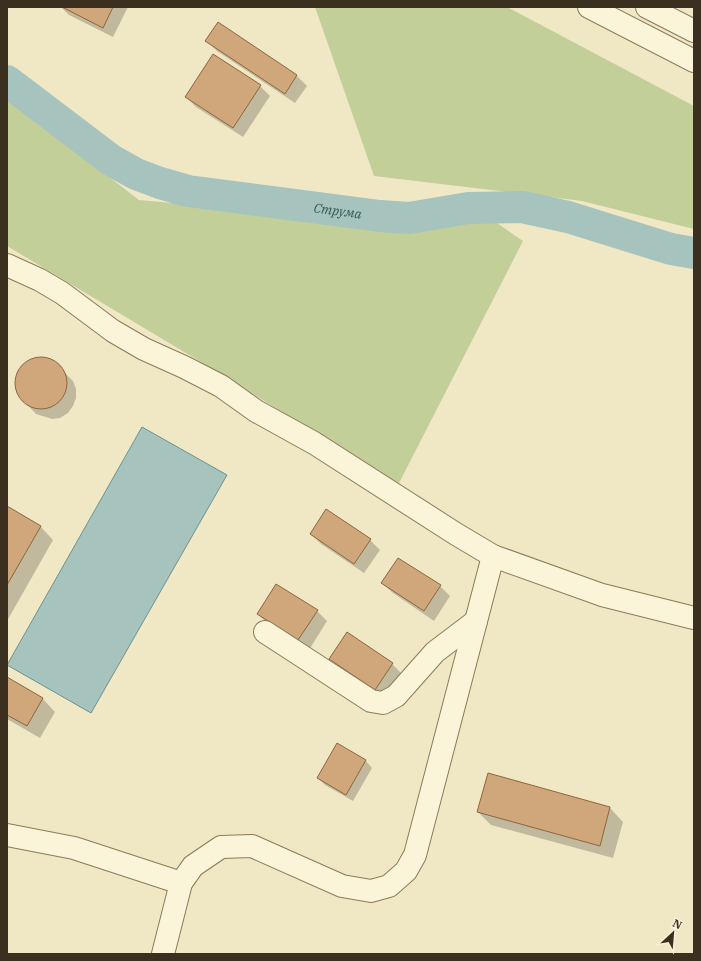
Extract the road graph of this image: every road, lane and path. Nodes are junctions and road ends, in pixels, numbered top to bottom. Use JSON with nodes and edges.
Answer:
{"nodes":[{"id":1,"x":589,"y":7,"type":"edge"},
{"id":2,"x":647,"y":7,"type":"edge"},
{"id":3,"x":694,"y":32,"type":"edge"},
{"id":4,"x":694,"y":61,"type":"edge"},
{"id":5,"x":7,"y":265,"type":"edge"},
{"id":6,"x":493,"y":556,"type":"junction"},
{"id":7,"x":694,"y":618,"type":"edge"},
{"id":8,"x":476,"y":621,"type":"junction"},
{"id":9,"x":265,"y":632,"type":"dead end"},
{"id":10,"x":7,"y":835,"type":"edge"},
{"id":11,"x":181,"y":883,"type":"junction"},
{"id":12,"x":163,"y":954,"type":"edge"}],
"edges":[{"from":1,"to":4,"type":"street"},
{"from":2,"to":3,"type":"street"},
{"from":5,"to":6,"type":"street"},
{"from":6,"to":7,"type":"street"},
{"from":6,"to":8,"type":"street"},
{"from":8,"to":9,"type":"street"},
{"from":8,"to":11,"type":"street"},
{"from":10,"to":11,"type":"street"},
{"from":11,"to":12,"type":"street"}]}
